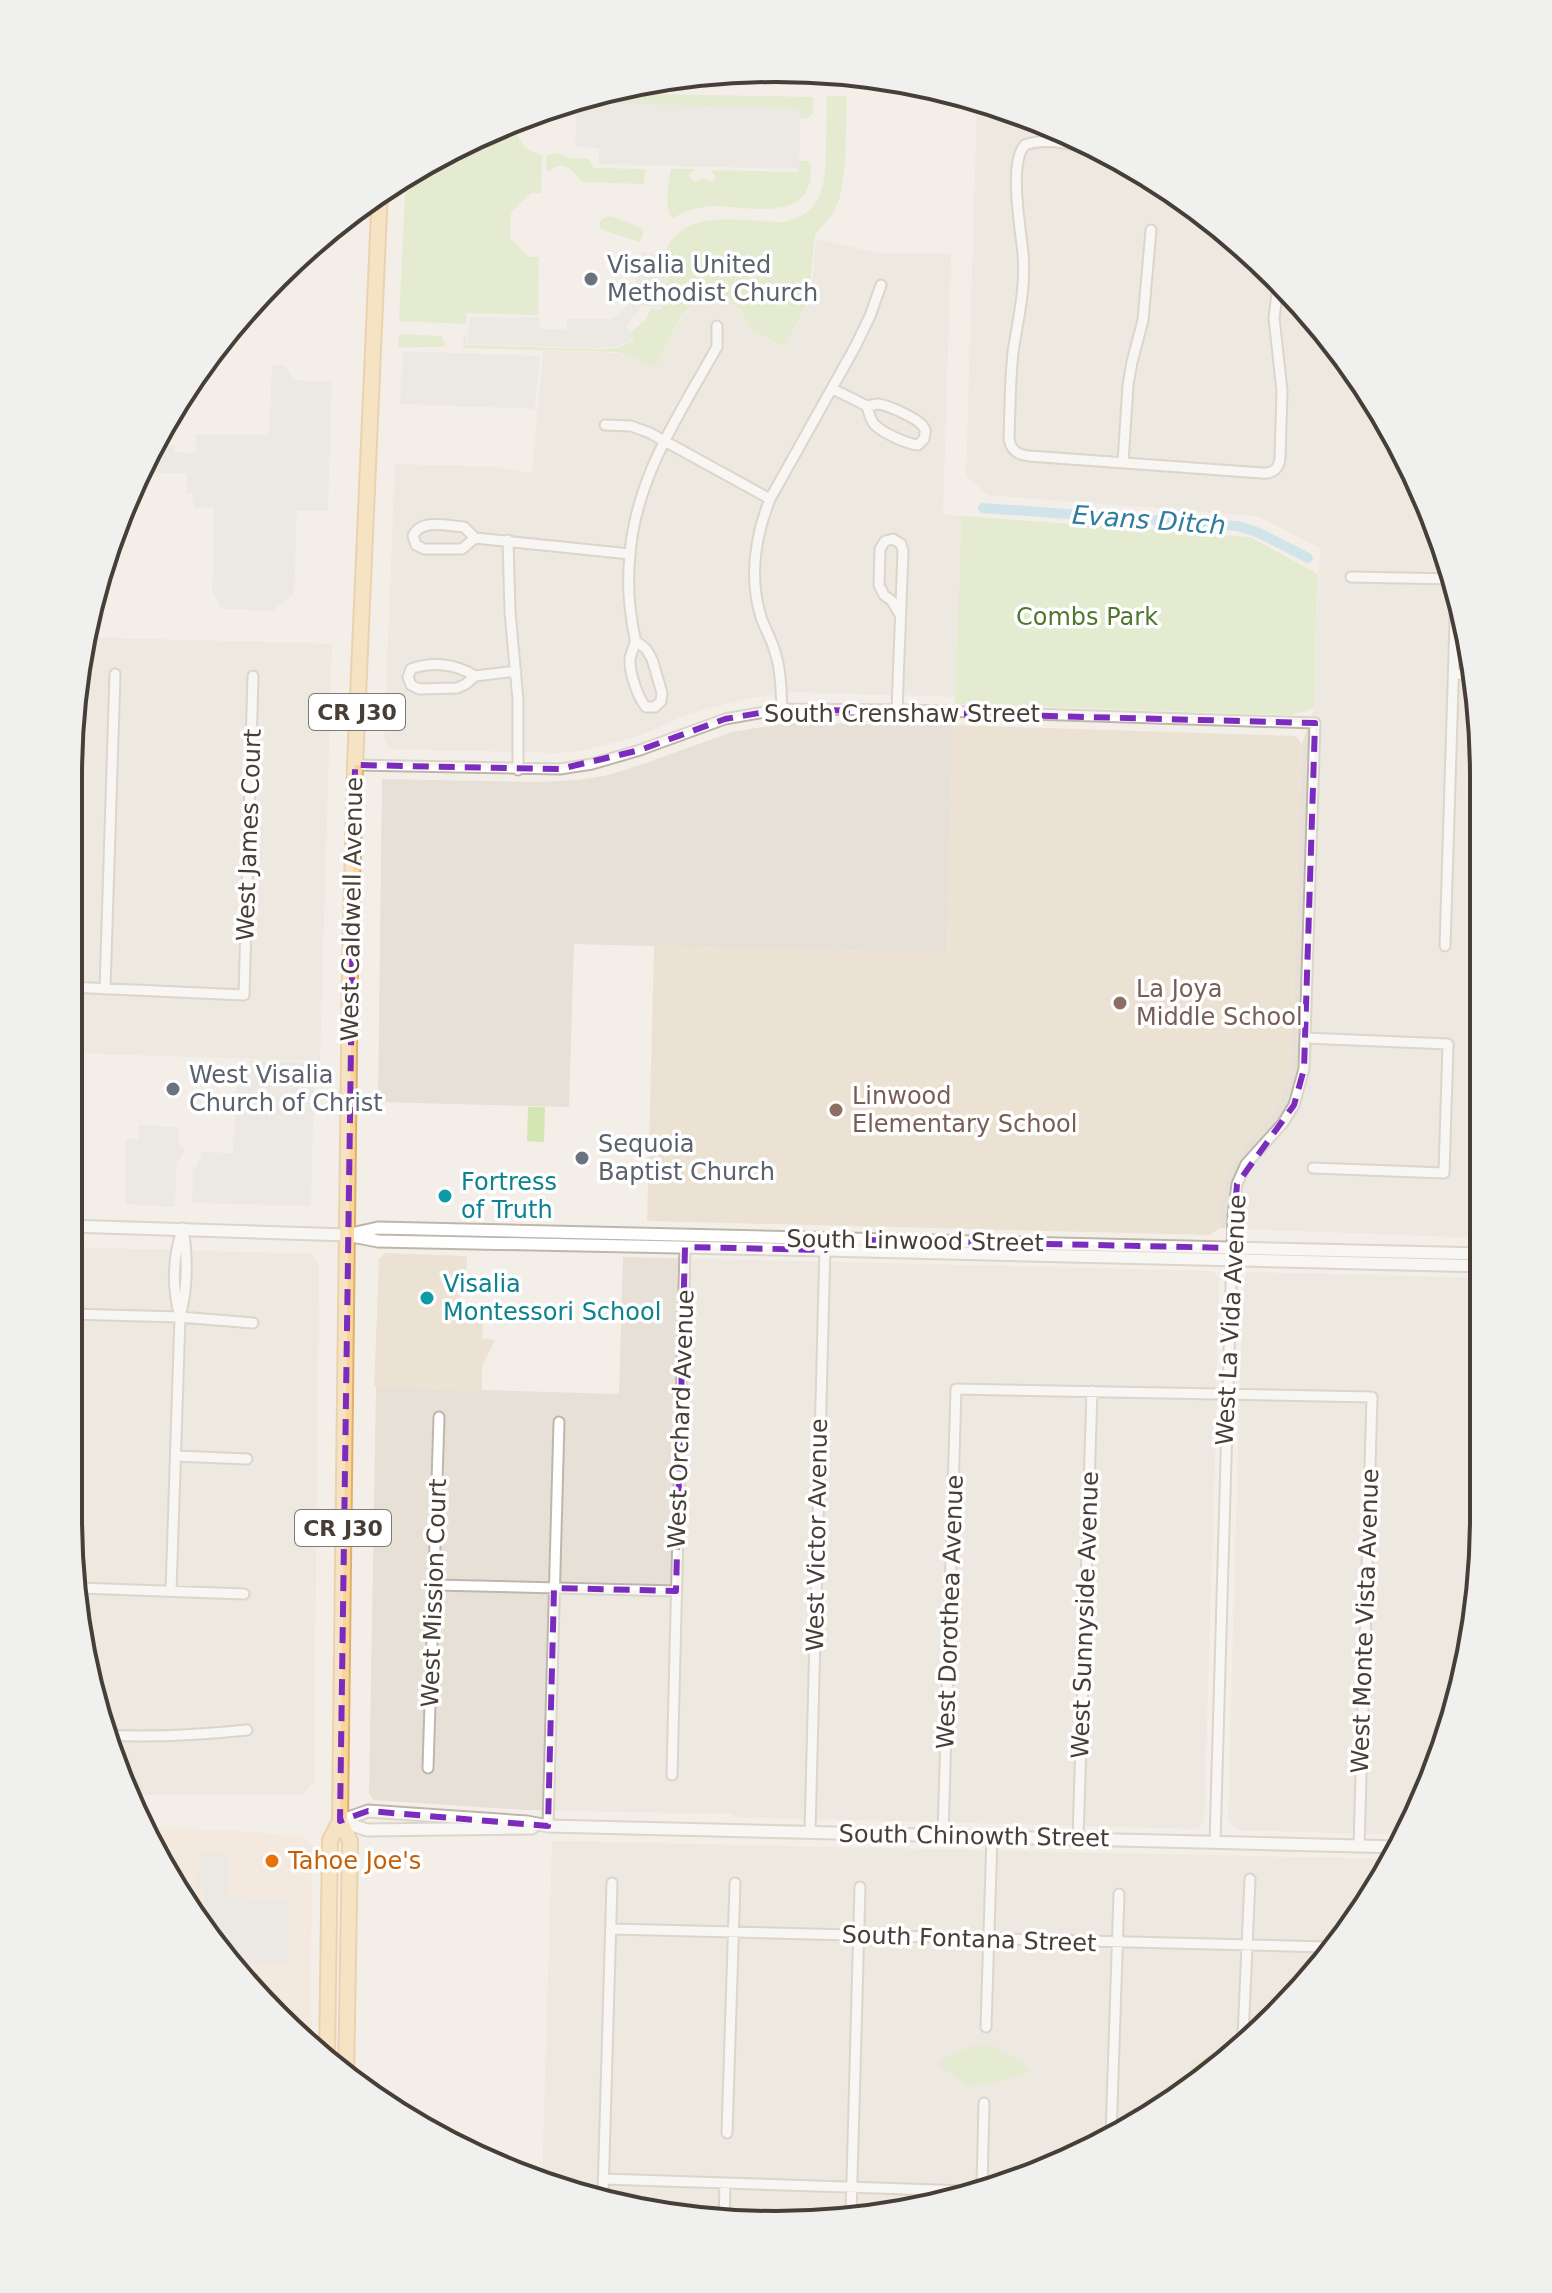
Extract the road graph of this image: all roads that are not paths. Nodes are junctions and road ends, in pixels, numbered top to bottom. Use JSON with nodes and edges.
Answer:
{"nodes":[{"id":1,"x":1065,"y":146,"type":"edge"},
{"id":2,"x":379,"y":207,"type":"edge"},
{"id":3,"x":1151,"y":230,"type":"dead end"},
{"id":4,"x":881,"y":285,"type":"dead end"},
{"id":5,"x":1277,"y":295,"type":"edge"},
{"id":6,"x":717,"y":326,"type":"dead end"},
{"id":7,"x":833,"y":389,"type":"junction"},
{"id":8,"x":867,"y":406,"type":"junction"},
{"id":9,"x":605,"y":425,"type":"dead end"},
{"id":10,"x":664,"y":441,"type":"junction"},
{"id":11,"x":1123,"y":462,"type":"junction"},
{"id":12,"x":770,"y":499,"type":"junction"},
{"id":13,"x":475,"y":538,"type":"junction"},
{"id":14,"x":508,"y":540,"type":"junction"},
{"id":15,"x":630,"y":554,"type":"junction"},
{"id":16,"x":1351,"y":577,"type":"dead end"},
{"id":17,"x":1441,"y":579,"type":"edge"},
{"id":18,"x":899,"y":613,"type":"junction"},
{"id":19,"x":1455,"y":633,"type":"edge"},
{"id":20,"x":636,"y":641,"type":"junction"},
{"id":21,"x":516,"y":671,"type":"junction"},
{"id":22,"x":115,"y":674,"type":"dead end"},
{"id":23,"x":1454,"y":674,"type":"junction"},
{"id":24,"x":1462,"y":674,"type":"edge"},
{"id":25,"x":253,"y":676,"type":"dead end"},
{"id":26,"x":475,"y":676,"type":"junction"},
{"id":27,"x":782,"y":709,"type":"junction"},
{"id":28,"x":897,"y":710,"type":"junction"},
{"id":29,"x":1315,"y":723,"type":"joint"},
{"id":30,"x":355,"y":765,"type":"junction"},
{"id":31,"x":518,"y":770,"type":"junction"},
{"id":32,"x":1445,"y":946,"type":"dead end"},
{"id":33,"x":82,"y":988,"type":"edge"},
{"id":34,"x":105,"y":989,"type":"junction"},
{"id":35,"x":1306,"y":1038,"type":"junction"},
{"id":36,"x":1313,"y":1168,"type":"dead end"},
{"id":37,"x":82,"y":1226,"type":"edge"},
{"id":38,"x":183,"y":1228,"type":"junction"},
{"id":39,"x":347,"y":1235,"type":"junction"},
{"id":40,"x":758,"y":1237,"type":"junction"},
{"id":41,"x":1058,"y":1243,"type":"junction"},
{"id":42,"x":824,"y":1244,"type":"junction"},
{"id":43,"x":685,"y":1247,"type":"junction"},
{"id":44,"x":954,"y":1253,"type":"junction"},
{"id":45,"x":1232,"y":1254,"type":"junction"},
{"id":46,"x":1470,"y":1254,"type":"edge"},
{"id":47,"x":1470,"y":1265,"type":"edge"},
{"id":48,"x":82,"y":1314,"type":"edge"},
{"id":49,"x":180,"y":1317,"type":"junction"},
{"id":50,"x":253,"y":1323,"type":"dead end"},
{"id":51,"x":1092,"y":1391,"type":"junction"},
{"id":52,"x":1227,"y":1394,"type":"junction"},
{"id":53,"x":439,"y":1417,"type":"dead end"},
{"id":54,"x":559,"y":1422,"type":"dead end"},
{"id":55,"x":176,"y":1456,"type":"junction"},
{"id":56,"x":247,"y":1459,"type":"dead end"},
{"id":57,"x":435,"y":1585,"type":"junction"},
{"id":58,"x":554,"y":1587,"type":"junction"},
{"id":59,"x":86,"y":1588,"type":"edge"},
{"id":60,"x":171,"y":1591,"type":"junction"},
{"id":61,"x":676,"y":1591,"type":"junction"},
{"id":62,"x":244,"y":1594,"type":"dead end"},
{"id":63,"x":247,"y":1730,"type":"dead end"},
{"id":64,"x":118,"y":1735,"type":"edge"},
{"id":65,"x":428,"y":1768,"type":"dead end"},
{"id":66,"x":672,"y":1775,"type":"dead end"},
{"id":67,"x":340,"y":1821,"type":"junction"},
{"id":68,"x":548,"y":1826,"type":"junction"},
{"id":69,"x":810,"y":1832,"type":"junction"},
{"id":70,"x":943,"y":1835,"type":"junction"},
{"id":71,"x":992,"y":1836,"type":"junction"},
{"id":72,"x":1078,"y":1838,"type":"junction"},
{"id":73,"x":1215,"y":1842,"type":"junction"},
{"id":74,"x":1359,"y":1846,"type":"junction"},
{"id":75,"x":1386,"y":1847,"type":"edge"},
{"id":76,"x":1250,"y":1879,"type":"dead end"},
{"id":77,"x":612,"y":1883,"type":"dead end"},
{"id":78,"x":735,"y":1883,"type":"dead end"},
{"id":79,"x":860,"y":1887,"type":"dead end"},
{"id":80,"x":1119,"y":1894,"type":"dead end"},
{"id":81,"x":611,"y":1929,"type":"junction"},
{"id":82,"x":733,"y":1932,"type":"junction"},
{"id":83,"x":859,"y":1936,"type":"junction"},
{"id":84,"x":988,"y":1939,"type":"junction"},
{"id":85,"x":1117,"y":1943,"type":"junction"},
{"id":86,"x":1247,"y":1946,"type":"junction"},
{"id":87,"x":1321,"y":1947,"type":"edge"},
{"id":88,"x":986,"y":2027,"type":"dead end"},
{"id":89,"x":1243,"y":2030,"type":"edge"},
{"id":90,"x":328,"y":2032,"type":"junction"},
{"id":91,"x":327,"y":2047,"type":"edge"},
{"id":92,"x":336,"y":2054,"type":"edge"},
{"id":93,"x":346,"y":2062,"type":"edge"},
{"id":94,"x":984,"y":2103,"type":"dead end"},
{"id":95,"x":1111,"y":2124,"type":"edge"},
{"id":96,"x":727,"y":2133,"type":"dead end"},
{"id":97,"x":603,"y":2179,"type":"junction"},
{"id":98,"x":982,"y":2179,"type":"edge"},
{"id":99,"x":725,"y":2183,"type":"junction"},
{"id":100,"x":852,"y":2188,"type":"junction"},
{"id":101,"x":603,"y":2189,"type":"edge"},
{"id":102,"x":942,"y":2190,"type":"edge"},
{"id":103,"x":851,"y":2207,"type":"edge"},
{"id":104,"x":724,"y":2209,"type":"edge"}],
"edges":[{"from":1,"to":11,"type":"street"},
{"from":2,"to":30,"type":"main road","name":"West Caldwell Avenue","number":"CR J30"},
{"from":3,"to":11,"type":"street"},
{"from":4,"to":7,"type":"street"},
{"from":5,"to":11,"type":"street"},
{"from":6,"to":10,"type":"street"},
{"from":7,"to":8,"type":"street"},
{"from":7,"to":12,"type":"street"},
{"from":8,"to":8,"type":"street"},
{"from":9,"to":10,"type":"street"},
{"from":10,"to":12,"type":"street"},
{"from":10,"to":15,"type":"street"},
{"from":12,"to":27,"type":"street"},
{"from":13,"to":13,"type":"street"},
{"from":13,"to":14,"type":"street"},
{"from":14,"to":15,"type":"street"},
{"from":14,"to":21,"type":"street"},
{"from":15,"to":20,"type":"street"},
{"from":16,"to":17,"type":"street"},
{"from":18,"to":18,"type":"street"},
{"from":18,"to":28,"type":"street"},
{"from":19,"to":23,"type":"street"},
{"from":20,"to":20,"type":"street"},
{"from":21,"to":26,"type":"street"},
{"from":21,"to":31,"type":"street"},
{"from":22,"to":34,"type":"street"},
{"from":23,"to":24,"type":"street"},
{"from":23,"to":32,"type":"street"},
{"from":25,"to":34,"type":"street","name":"West James Court"},
{"from":26,"to":26,"type":"street"},
{"from":27,"to":28,"type":"street","name":"South Crenshaw Street"},
{"from":27,"to":31,"type":"street","name":"South Crenshaw Street"},
{"from":28,"to":29,"type":"street","name":"South Crenshaw Street"},
{"from":29,"to":35,"type":"street","name":"West La Vida Avenue"},
{"from":30,"to":31,"type":"street","name":"South Crenshaw Street"},
{"from":30,"to":39,"type":"main road","name":"West Caldwell Avenue","number":"CR J30"},
{"from":33,"to":34,"type":"street"},
{"from":35,"to":36,"type":"street"},
{"from":35,"to":45,"type":"street","name":"West La Vida Avenue"},
{"from":37,"to":38,"type":"street","name":"South Linwood Street"},
{"from":38,"to":39,"type":"street","name":"South Linwood Street"},
{"from":38,"to":49,"type":"street"},
{"from":39,"to":40,"type":"street","name":"South Linwood Street"},
{"from":39,"to":43,"type":"street","name":"South Linwood Street"},
{"from":39,"to":67,"type":"main road","name":"West Caldwell Avenue","number":"CR J30"},
{"from":40,"to":42,"type":"street","name":"South Linwood Street"},
{"from":40,"to":43,"type":"street"},
{"from":41,"to":42,"type":"street","name":"South Linwood Street"},
{"from":41,"to":44,"type":"street"},
{"from":41,"to":45,"type":"street","name":"South Linwood Street"},
{"from":42,"to":43,"type":"street","name":"South Linwood Street"},
{"from":42,"to":44,"type":"street","name":"South Linwood Street"},
{"from":42,"to":69,"type":"street","name":"West Victor Avenue"},
{"from":43,"to":61,"type":"street","name":"West Orchard Avenue"},
{"from":44,"to":45,"type":"street","name":"South Linwood Street"},
{"from":45,"to":46,"type":"street","name":"South Linwood Street"},
{"from":45,"to":47,"type":"street","name":"South Linwood Street"},
{"from":45,"to":52,"type":"street","name":"West La Vida Avenue"},
{"from":48,"to":49,"type":"street"},
{"from":49,"to":50,"type":"street"},
{"from":49,"to":55,"type":"street"},
{"from":51,"to":52,"type":"street"},
{"from":51,"to":70,"type":"street","name":"West Dorothea Avenue"},
{"from":51,"to":72,"type":"street","name":"West Sunnyside Avenue"},
{"from":52,"to":73,"type":"street","name":"West La Vida Avenue"},
{"from":52,"to":74,"type":"street","name":"West Monte Vista Avenue"},
{"from":53,"to":57,"type":"street","name":"West Mission Court"},
{"from":54,"to":58,"type":"street"},
{"from":55,"to":56,"type":"street"},
{"from":55,"to":60,"type":"street"},
{"from":57,"to":58,"type":"street"},
{"from":57,"to":65,"type":"street","name":"West Mission Court"},
{"from":58,"to":61,"type":"street"},
{"from":58,"to":68,"type":"street"},
{"from":59,"to":60,"type":"street"},
{"from":60,"to":62,"type":"street"},
{"from":61,"to":66,"type":"street","name":"West Orchard Avenue"},
{"from":63,"to":64,"type":"street"},
{"from":67,"to":68,"type":"street","name":"South Chinowth Street"},
{"from":67,"to":68,"type":"street","name":"South Chinowth Street"},
{"from":67,"to":90,"type":"main road","name":"West Caldwell Avenue","number":"CR J30"},
{"from":67,"to":93,"type":"main road","name":"West Caldwell Avenue","number":"CR J30"},
{"from":68,"to":69,"type":"street","name":"South Chinowth Street"},
{"from":69,"to":70,"type":"street","name":"South Chinowth Street"},
{"from":70,"to":71,"type":"street","name":"South Chinowth Street"},
{"from":71,"to":72,"type":"street","name":"South Chinowth Street"},
{"from":71,"to":84,"type":"street"},
{"from":72,"to":73,"type":"street","name":"South Chinowth Street"},
{"from":73,"to":74,"type":"street","name":"South Chinowth Street"},
{"from":74,"to":75,"type":"street","name":"South Chinowth Street"},
{"from":76,"to":86,"type":"street"},
{"from":77,"to":81,"type":"street"},
{"from":78,"to":82,"type":"street"},
{"from":79,"to":83,"type":"street"},
{"from":80,"to":85,"type":"street"},
{"from":81,"to":82,"type":"street","name":"South Fontana Street"},
{"from":81,"to":97,"type":"street"},
{"from":82,"to":83,"type":"street","name":"South Fontana Street"},
{"from":82,"to":96,"type":"street"},
{"from":83,"to":84,"type":"street","name":"South Fontana Street"},
{"from":83,"to":100,"type":"street"},
{"from":84,"to":85,"type":"street","name":"South Fontana Street"},
{"from":84,"to":88,"type":"street"},
{"from":85,"to":86,"type":"street","name":"South Fontana Street"},
{"from":85,"to":95,"type":"street"},
{"from":86,"to":87,"type":"street","name":"South Fontana Street"},
{"from":86,"to":89,"type":"street"},
{"from":90,"to":91,"type":"main road","name":"West Caldwell Avenue","number":"CR J30"},
{"from":90,"to":92,"type":"main road"},
{"from":94,"to":98,"type":"street"},
{"from":97,"to":99,"type":"street"},
{"from":97,"to":101,"type":"street"},
{"from":99,"to":100,"type":"street"},
{"from":99,"to":104,"type":"street"},
{"from":100,"to":102,"type":"street"},
{"from":100,"to":103,"type":"street"}]}
